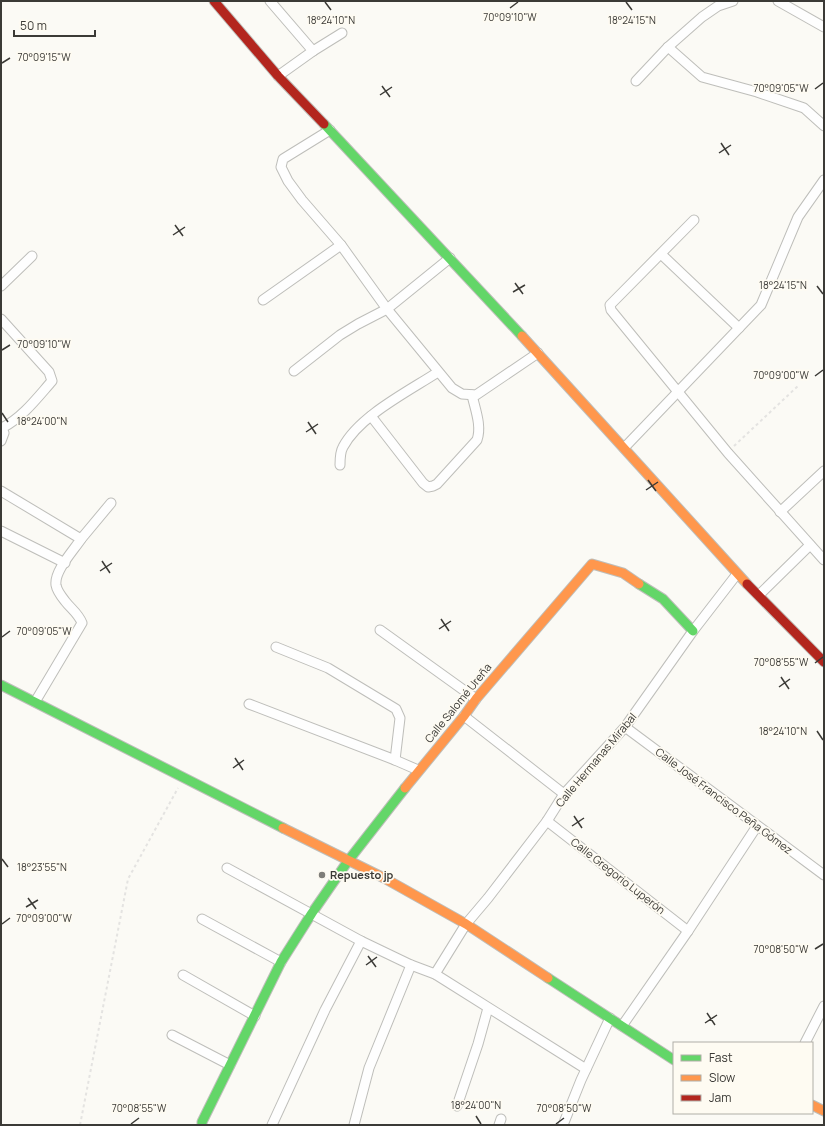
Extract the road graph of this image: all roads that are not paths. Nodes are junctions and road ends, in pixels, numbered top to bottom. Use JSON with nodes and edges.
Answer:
{"nodes":[{"id":1,"x":214,"y":1,"type":"edge"},
{"id":2,"x":270,"y":1,"type":"edge"},
{"id":3,"x":733,"y":1,"type":"edge"},
{"id":4,"x":778,"y":1,"type":"edge"},
{"id":5,"x":824,"y":27,"type":"edge"},
{"id":6,"x":342,"y":33,"type":"dead end"},
{"id":7,"x":668,"y":47,"type":"junction"},
{"id":8,"x":313,"y":51,"type":"junction"},
{"id":9,"x":278,"y":76,"type":"junction"},
{"id":10,"x":636,"y":81,"type":"dead end"},
{"id":11,"x":824,"y":126,"type":"edge"},
{"id":12,"x":330,"y":130,"type":"junction"},
{"id":13,"x":824,"y":180,"type":"edge"},
{"id":14,"x":694,"y":220,"type":"dead end"},
{"id":15,"x":341,"y":245,"type":"junction"},
{"id":16,"x":661,"y":254,"type":"junction"},
{"id":17,"x":32,"y":256,"type":"dead end"},
{"id":18,"x":450,"y":258,"type":"junction"},
{"id":19,"x":1,"y":286,"type":"edge"},
{"id":20,"x":263,"y":300,"type":"dead end"},
{"id":21,"x":387,"y":309,"type":"junction"},
{"id":22,"x":1,"y":319,"type":"edge"},
{"id":23,"x":739,"y":328,"type":"junction"},
{"id":24,"x":538,"y":353,"type":"junction"},
{"id":25,"x":294,"y":371,"type":"dead end"},
{"id":26,"x":438,"y":372,"type":"junction"},
{"id":27,"x":677,"y":392,"type":"junction"},
{"id":28,"x":472,"y":395,"type":"junction"},
{"id":29,"x":371,"y":416,"type":"junction"},
{"id":30,"x":2,"y":428,"type":"edge"},
{"id":31,"x":1,"y":441,"type":"edge"},
{"id":32,"x":624,"y":448,"type":"junction"},
{"id":33,"x":340,"y":465,"type":"dead end"},
{"id":34,"x":824,"y":471,"type":"edge"},
{"id":35,"x":1,"y":492,"type":"edge"},
{"id":36,"x":111,"y":503,"type":"dead end"},
{"id":37,"x":780,"y":512,"type":"junction"},
{"id":38,"x":1,"y":531,"type":"edge"},
{"id":39,"x":81,"y":539,"type":"junction"},
{"id":40,"x":810,"y":545,"type":"junction"},
{"id":41,"x":824,"y":560,"type":"edge"},
{"id":42,"x":64,"y":563,"type":"junction"},
{"id":43,"x":737,"y":574,"type":"junction"},
{"id":44,"x":759,"y":595,"type":"junction"},
{"id":45,"x":380,"y":630,"type":"dead end"},
{"id":46,"x":694,"y":631,"type":"junction"},
{"id":47,"x":276,"y":647,"type":"dead end"},
{"id":48,"x":824,"y":662,"type":"edge"},
{"id":49,"x":1,"y":685,"type":"edge"},
{"id":50,"x":476,"y":699,"type":"junction"},
{"id":51,"x":35,"y":702,"type":"junction"},
{"id":52,"x":249,"y":704,"type":"dead end"},
{"id":53,"x":464,"y":716,"type":"junction"},
{"id":54,"x":625,"y":727,"type":"junction"},
{"id":55,"x":395,"y":760,"type":"junction"},
{"id":56,"x":418,"y":770,"type":"junction"},
{"id":57,"x":564,"y":794,"type":"junction"},
{"id":58,"x":547,"y":821,"type":"junction"},
{"id":59,"x":756,"y":826,"type":"junction"},
{"id":60,"x":348,"y":860,"type":"junction"},
{"id":61,"x":227,"y":868,"type":"dead end"},
{"id":62,"x":824,"y":875,"type":"edge"},
{"id":63,"x":312,"y":913,"type":"junction"},
{"id":64,"x":202,"y":919,"type":"dead end"},
{"id":65,"x":466,"y":924,"type":"junction"},
{"id":66,"x":688,"y":931,"type":"junction"},
{"id":67,"x":361,"y":941,"type":"junction"},
{"id":68,"x":282,"y":962,"type":"junction"},
{"id":69,"x":411,"y":965,"type":"junction"},
{"id":70,"x":435,"y":974,"type":"junction"},
{"id":71,"x":183,"y":975,"type":"dead end"},
{"id":72,"x":824,"y":1006,"type":"edge"},
{"id":73,"x":488,"y":1008,"type":"junction"},
{"id":74,"x":255,"y":1016,"type":"junction"},
{"id":75,"x":610,"y":1018,"type":"junction"},
{"id":76,"x":622,"y":1026,"type":"junction"},
{"id":77,"x":172,"y":1035,"type":"dead end"},
{"id":78,"x":806,"y":1042,"type":"edge"},
{"id":79,"x":673,"y":1059,"type":"edge"},
{"id":80,"x":230,"y":1065,"type":"junction"},
{"id":81,"x":586,"y":1069,"type":"junction"},
{"id":82,"x":457,"y":1106,"type":"dead end"},
{"id":83,"x":813,"y":1106,"type":"edge"},
{"id":84,"x":824,"y":1111,"type":"edge"},
{"id":85,"x":202,"y":1125,"type":"edge"},
{"id":86,"x":272,"y":1125,"type":"edge"},
{"id":87,"x":354,"y":1125,"type":"edge"},
{"id":88,"x":563,"y":1125,"type":"edge"}],
"edges":[{"from":1,"to":9,"type":"street"},
{"from":2,"to":8,"type":"street"},
{"from":3,"to":7,"type":"street"},
{"from":4,"to":5,"type":"street"},
{"from":6,"to":8,"type":"street"},
{"from":7,"to":10,"type":"street"},
{"from":7,"to":11,"type":"street"},
{"from":8,"to":9,"type":"street"},
{"from":9,"to":12,"type":"street"},
{"from":12,"to":15,"type":"street"},
{"from":12,"to":18,"type":"street"},
{"from":13,"to":23,"type":"street"},
{"from":14,"to":16,"type":"street"},
{"from":15,"to":20,"type":"street"},
{"from":15,"to":21,"type":"street"},
{"from":16,"to":23,"type":"street"},
{"from":16,"to":27,"type":"street"},
{"from":17,"to":19,"type":"street"},
{"from":18,"to":21,"type":"street"},
{"from":18,"to":24,"type":"street"},
{"from":21,"to":25,"type":"street"},
{"from":21,"to":26,"type":"street"},
{"from":22,"to":30,"type":"street"},
{"from":23,"to":27,"type":"street"},
{"from":24,"to":28,"type":"street"},
{"from":24,"to":32,"type":"street"},
{"from":26,"to":28,"type":"street"},
{"from":26,"to":29,"type":"street"},
{"from":27,"to":32,"type":"street"},
{"from":27,"to":37,"type":"street"},
{"from":28,"to":29,"type":"street"},
{"from":29,"to":33,"type":"street"},
{"from":30,"to":31,"type":"street"},
{"from":32,"to":43,"type":"street"},
{"from":34,"to":37,"type":"street"},
{"from":35,"to":39,"type":"street"},
{"from":36,"to":39,"type":"street"},
{"from":37,"to":40,"type":"street"},
{"from":38,"to":42,"type":"street"},
{"from":39,"to":42,"type":"street"},
{"from":40,"to":41,"type":"street"},
{"from":40,"to":44,"type":"street"},
{"from":42,"to":51,"type":"street"},
{"from":43,"to":44,"type":"street"},
{"from":43,"to":46,"type":"street","name":"Calle Hermanas Mirabal"},
{"from":44,"to":48,"type":"street"},
{"from":45,"to":50,"type":"street"},
{"from":46,"to":50,"type":"street","name":"Calle Salomé Ureña"},
{"from":46,"to":54,"type":"street","name":"Calle Hermanas Mirabal"},
{"from":47,"to":55,"type":"street"},
{"from":49,"to":51,"type":"street"},
{"from":50,"to":53,"type":"street","name":"Calle Salomé Ureña"},
{"from":51,"to":60,"type":"street"},
{"from":52,"to":55,"type":"street"},
{"from":53,"to":56,"type":"street","name":"Calle Salomé Ureña"},
{"from":53,"to":57,"type":"street"},
{"from":54,"to":57,"type":"street","name":"Calle Hermanas Mirabal"},
{"from":54,"to":59,"type":"street","name":"Calle José Francisco Peña Gómez"},
{"from":55,"to":56,"type":"street"},
{"from":56,"to":60,"type":"street","name":"Calle Salomé Ureña"},
{"from":57,"to":58,"type":"street","name":"Calle Hermanas Mirabal"},
{"from":58,"to":65,"type":"street","name":"Calle Hermanas Mirabal"},
{"from":58,"to":66,"type":"street","name":"Calle Gregorio Luperón"},
{"from":59,"to":62,"type":"street","name":"Calle José Francisco Peña Gómez"},
{"from":59,"to":66,"type":"street"},
{"from":60,"to":63,"type":"street","name":"Calle Salomé Ureña"},
{"from":60,"to":65,"type":"street"},
{"from":61,"to":63,"type":"street"},
{"from":63,"to":67,"type":"street"},
{"from":63,"to":68,"type":"street","name":"Calle Salomé Ureña"},
{"from":64,"to":68,"type":"street"},
{"from":65,"to":70,"type":"street","name":"Calle Hermanas Mirabal"},
{"from":65,"to":75,"type":"street"},
{"from":66,"to":76,"type":"street"},
{"from":67,"to":69,"type":"street"},
{"from":67,"to":86,"type":"street"},
{"from":68,"to":74,"type":"street","name":"Calle Salomé Ureña"},
{"from":69,"to":70,"type":"street"},
{"from":69,"to":87,"type":"street"},
{"from":70,"to":73,"type":"street"},
{"from":71,"to":74,"type":"street"},
{"from":72,"to":78,"type":"street"},
{"from":73,"to":81,"type":"street"},
{"from":73,"to":82,"type":"street"},
{"from":74,"to":80,"type":"street","name":"Calle Salomé Ureña"},
{"from":75,"to":76,"type":"street"},
{"from":75,"to":81,"type":"street"},
{"from":76,"to":79,"type":"street"},
{"from":77,"to":80,"type":"street"},
{"from":80,"to":85,"type":"street","name":"Calle Salomé Ureña"},
{"from":81,"to":88,"type":"street"},
{"from":83,"to":84,"type":"street"}]}
